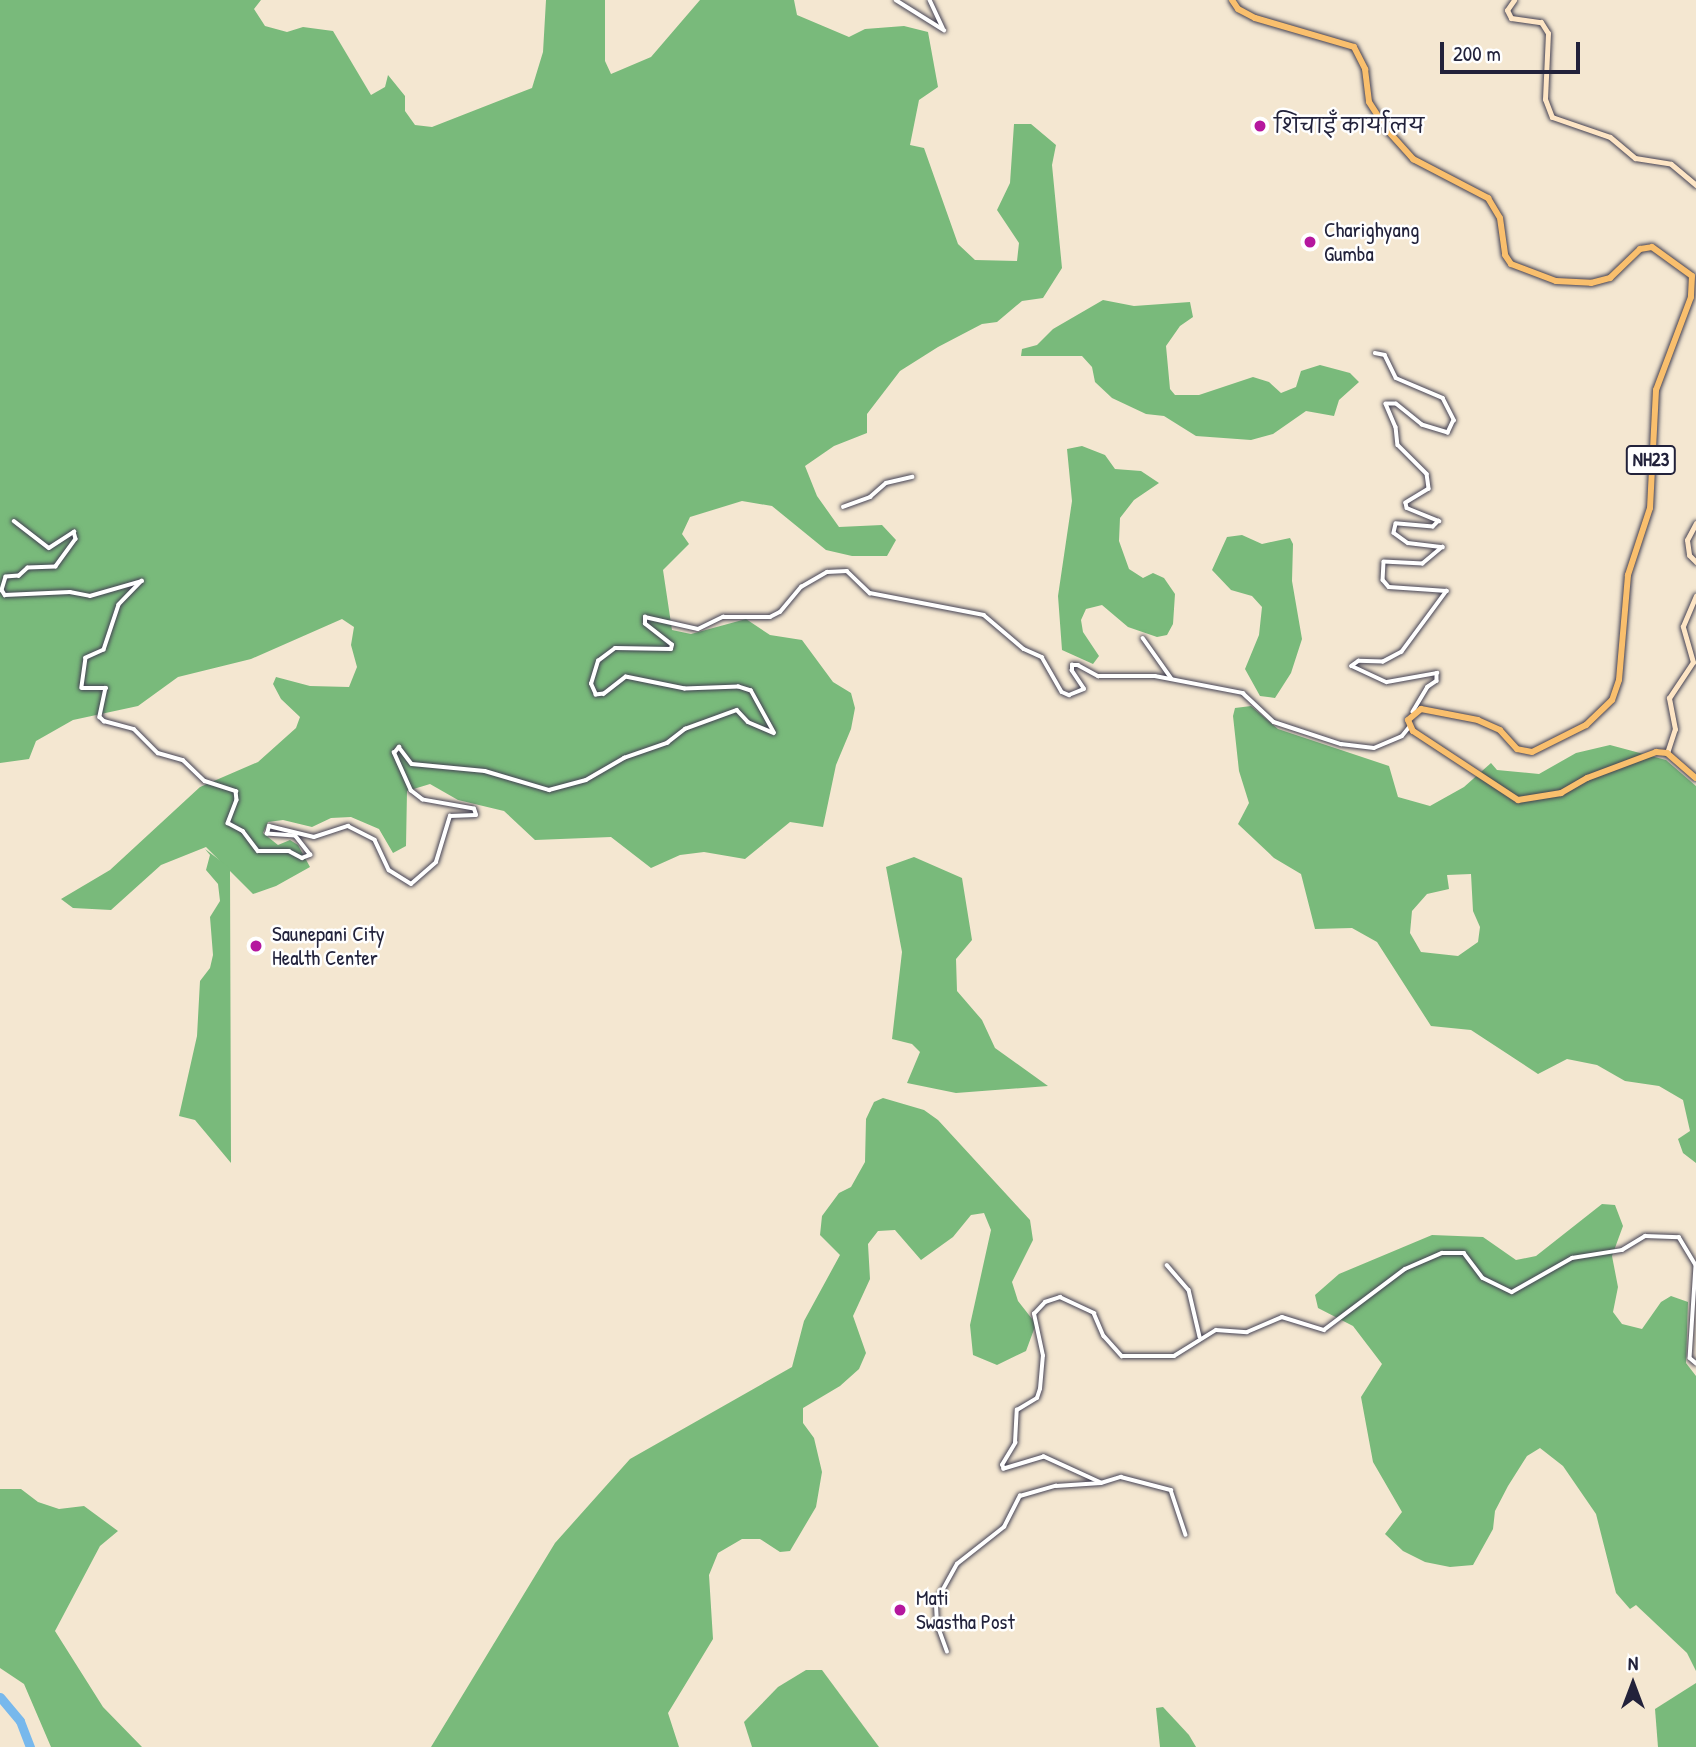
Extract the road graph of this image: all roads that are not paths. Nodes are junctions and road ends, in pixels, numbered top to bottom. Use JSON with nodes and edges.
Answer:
{"nodes":[{"id":1,"x":896,"y":0,"type":"edge"},
{"id":2,"x":930,"y":0,"type":"edge"},
{"id":3,"x":1232,"y":0,"type":"edge"},
{"id":4,"x":1514,"y":0,"type":"edge"},
{"id":5,"x":1696,"y":185,"type":"edge"},
{"id":6,"x":1375,"y":353,"type":"dead end"},
{"id":7,"x":912,"y":477,"type":"dead end"},
{"id":8,"x":843,"y":508,"type":"dead end"},
{"id":9,"x":14,"y":521,"type":"dead end"},
{"id":10,"x":1696,"y":523,"type":"edge"},
{"id":11,"x":1696,"y":562,"type":"edge"},
{"id":12,"x":1696,"y":596,"type":"edge"},
{"id":13,"x":1143,"y":638,"type":"dead end"},
{"id":14,"x":1173,"y":679,"type":"junction"},
{"id":15,"x":1413,"y":712,"type":"junction"},
{"id":16,"x":1410,"y":726,"type":"junction"},
{"id":17,"x":1667,"y":753,"type":"junction"},
{"id":18,"x":1696,"y":778,"type":"edge"},
{"id":19,"x":1167,"y":1265,"type":"dead end"},
{"id":20,"x":1696,"y":1266,"type":"edge"},
{"id":21,"x":1200,"y":1337,"type":"junction"},
{"id":22,"x":1696,"y":1363,"type":"edge"},
{"id":23,"x":1101,"y":1483,"type":"junction"},
{"id":24,"x":1186,"y":1535,"type":"dead end"},
{"id":25,"x":947,"y":1652,"type":"dead end"}],
"edges":[{"from":1,"to":2,"type":"street"},
{"from":3,"to":15,"type":"main road","number":"NH23"},
{"from":4,"to":5,"type":"main road"},
{"from":6,"to":15,"type":"street"},
{"from":7,"to":8,"type":"street"},
{"from":9,"to":14,"type":"street"},
{"from":10,"to":11,"type":"main road"},
{"from":12,"to":17,"type":"main road"},
{"from":13,"to":14,"type":"street"},
{"from":14,"to":16,"type":"street"},
{"from":15,"to":16,"type":"main road"},
{"from":16,"to":17,"type":"main road"},
{"from":17,"to":18,"type":"main road"},
{"from":19,"to":21,"type":"street"},
{"from":20,"to":21,"type":"street"},
{"from":20,"to":22,"type":"street"},
{"from":21,"to":23,"type":"street"},
{"from":23,"to":24,"type":"street"},
{"from":23,"to":25,"type":"street"}]}
